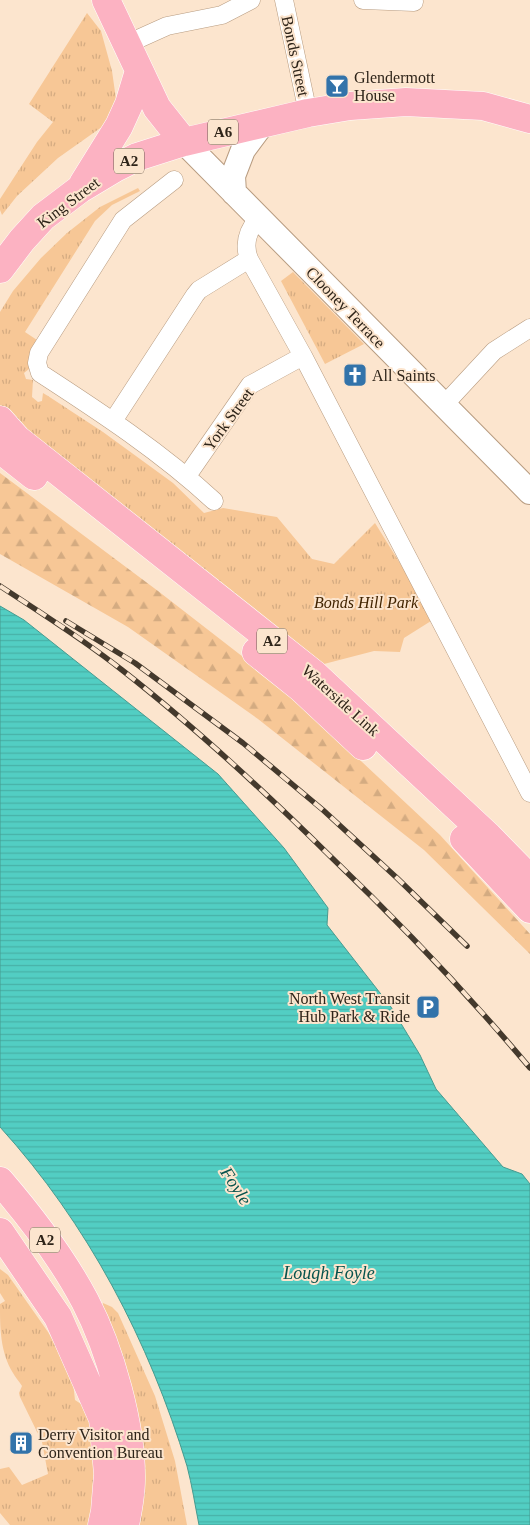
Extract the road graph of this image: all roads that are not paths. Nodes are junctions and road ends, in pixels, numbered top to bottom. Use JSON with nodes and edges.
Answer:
{"nodes":[{"id":1,"x":106,"y":0,"type":"edge"},
{"id":2,"x":284,"y":0,"type":"edge"},
{"id":3,"x":363,"y":0,"type":"edge"},
{"id":4,"x":245,"y":1,"type":"edge"},
{"id":5,"x":414,"y":2,"type":"dead end"},
{"id":6,"x":127,"y":44,"type":"junction"},
{"id":7,"x":139,"y":71,"type":"junction"},
{"id":8,"x":308,"y":113,"type":"junction"},
{"id":9,"x":530,"y":119,"type":"edge"},
{"id":10,"x":263,"y":123,"type":"junction"},
{"id":11,"x":184,"y":142,"type":"junction"},
{"id":12,"x":174,"y":180,"type":"dead end"},
{"id":13,"x":80,"y":189,"type":"junction"},
{"id":14,"x":234,"y":193,"type":"junction"},
{"id":15,"x":259,"y":217,"type":"junction"},
{"id":16,"x":249,"y":259,"type":"junction"},
{"id":17,"x":0,"y":269,"type":"edge"},
{"id":18,"x":530,"y":328,"type":"edge"},
{"id":19,"x":302,"y":356,"type":"junction"},
{"id":20,"x":443,"y":406,"type":"junction"},
{"id":21,"x":0,"y":420,"type":"edge"},
{"id":22,"x":113,"y":420,"type":"junction"},
{"id":23,"x":0,"y":452,"type":"edge"},
{"id":24,"x":187,"y":476,"type":"junction"},
{"id":25,"x":530,"y":492,"type":"edge"},
{"id":26,"x":214,"y":501,"type":"dead end"},
{"id":27,"x":530,"y":793,"type":"edge"},
{"id":28,"x":530,"y":880,"type":"edge"},
{"id":29,"x":530,"y":909,"type":"edge"},
{"id":30,"x":0,"y":1181,"type":"edge"},
{"id":31,"x":0,"y":1232,"type":"edge"},
{"id":32,"x":102,"y":1525,"type":"edge"},
{"id":33,"x":125,"y":1525,"type":"edge"}],
"edges":[{"from":1,"to":6,"type":"highway"},
{"from":2,"to":8,"type":"street","name":"Bonds Street"},
{"from":3,"to":5,"type":"street"},
{"from":4,"to":6,"type":"street"},
{"from":6,"to":7,"type":"highway"},
{"from":7,"to":11,"type":"highway"},
{"from":7,"to":13,"type":"highway"},
{"from":8,"to":9,"type":"highway","number":"A6"},
{"from":8,"to":10,"type":"highway","number":"A6"},
{"from":10,"to":11,"type":"highway","number":"A6"},
{"from":10,"to":14,"type":"main road"},
{"from":11,"to":13,"type":"highway","name":"King Street","number":"A2"},
{"from":11,"to":14,"type":"main road","name":"Clooney Terrace"},
{"from":12,"to":22,"type":"street"},
{"from":13,"to":17,"type":"highway","name":"King Street","number":"A2"},
{"from":14,"to":15,"type":"main road","name":"Clooney Terrace"},
{"from":15,"to":16,"type":"street"},
{"from":15,"to":20,"type":"main road","name":"Clooney Terrace"},
{"from":16,"to":19,"type":"street"},
{"from":16,"to":22,"type":"street"},
{"from":18,"to":20,"type":"street"},
{"from":19,"to":24,"type":"street","name":"York Street"},
{"from":19,"to":27,"type":"street"},
{"from":20,"to":25,"type":"main road","name":"Clooney Terrace"},
{"from":21,"to":28,"type":"highway","name":"Waterside Link","number":"A2"},
{"from":22,"to":24,"type":"street"},
{"from":23,"to":29,"type":"highway","name":"Waterside Link","number":"A2"},
{"from":24,"to":26,"type":"street"},
{"from":30,"to":33,"type":"highway","number":"A2"},
{"from":31,"to":32,"type":"highway","number":"A2"}]}
